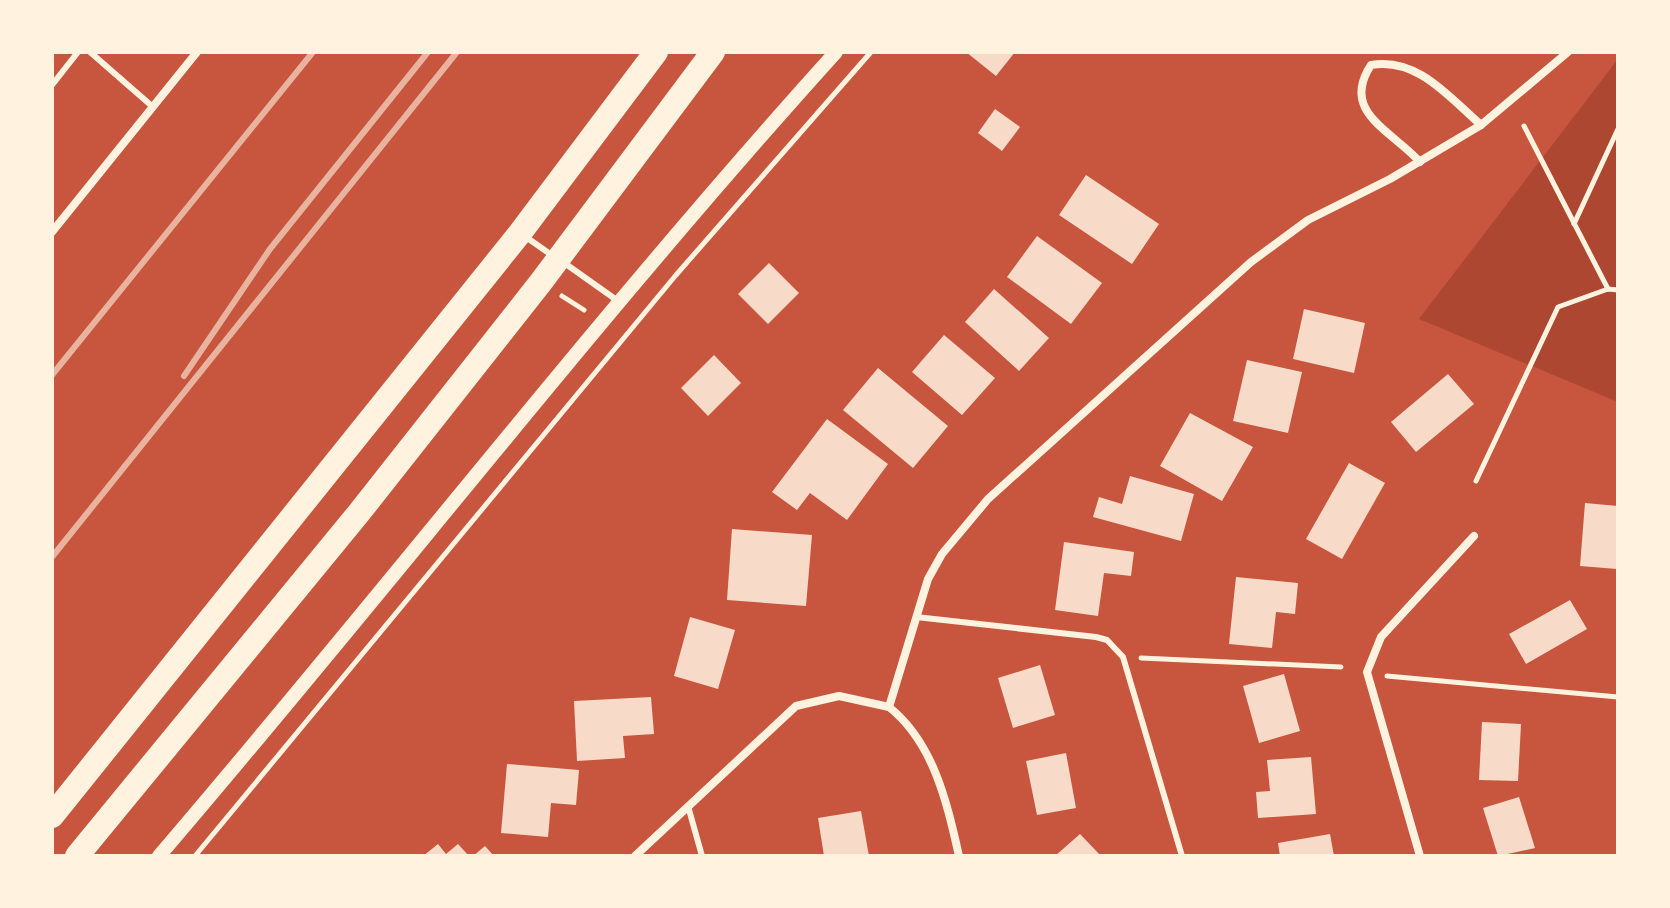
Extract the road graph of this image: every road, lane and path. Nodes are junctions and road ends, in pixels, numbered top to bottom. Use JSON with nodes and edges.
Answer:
{"nodes":[{"id":1,"x":78,"y":52,"type":"edge"},
{"id":2,"x":90,"y":52,"type":"edge"},
{"id":3,"x":197,"y":52,"type":"edge"},
{"id":4,"x":656,"y":52,"type":"edge"},
{"id":5,"x":713,"y":52,"type":"edge"},
{"id":6,"x":836,"y":52,"type":"edge"},
{"id":7,"x":871,"y":52,"type":"edge"},
{"id":8,"x":1568,"y":52,"type":"edge"},
{"id":9,"x":52,"y":85,"type":"edge"},
{"id":10,"x":153,"y":107,"type":"junction"},
{"id":11,"x":1481,"y":125,"type":"junction"},
{"id":12,"x":1524,"y":126,"type":"dead end"},
{"id":13,"x":1618,"y":129,"type":"edge"},
{"id":14,"x":1420,"y":162,"type":"junction"},
{"id":15,"x":1573,"y":225,"type":"junction"},
{"id":16,"x":52,"y":232,"type":"edge"},
{"id":17,"x":520,"y":233,"type":"junction"},
{"id":18,"x":559,"y":260,"type":"junction"},
{"id":19,"x":541,"y":282,"type":"junction"},
{"id":20,"x":1608,"y":289,"type":"junction"},
{"id":21,"x":1618,"y":290,"type":"edge"},
{"id":22,"x":618,"y":301,"type":"junction"},
{"id":23,"x":601,"y":321,"type":"junction"},
{"id":24,"x":1476,"y":481,"type":"dead end"},
{"id":25,"x":1474,"y":536,"type":"dead end"},
{"id":26,"x":916,"y":617,"type":"junction"},
{"id":27,"x":1132,"y":658,"type":"dead end"},
{"id":28,"x":1341,"y":667,"type":"dead end"},
{"id":29,"x":1382,"y":676,"type":"dead end"},
{"id":30,"x":1618,"y":697,"type":"edge"},
{"id":31,"x":889,"y":707,"type":"junction"},
{"id":32,"x":688,"y":806,"type":"junction"},
{"id":33,"x":52,"y":816,"type":"edge"},
{"id":34,"x":77,"y":856,"type":"edge"},
{"id":35,"x":159,"y":856,"type":"edge"},
{"id":36,"x":195,"y":856,"type":"edge"},
{"id":37,"x":635,"y":856,"type":"edge"},
{"id":38,"x":702,"y":856,"type":"edge"},
{"id":39,"x":959,"y":856,"type":"edge"},
{"id":40,"x":1182,"y":856,"type":"edge"},
{"id":41,"x":1420,"y":856,"type":"edge"}],
"edges":[{"from":1,"to":9,"type":"lane"},
{"from":2,"to":10,"type":"lane"},
{"from":3,"to":10,"type":"street"},
{"from":4,"to":17,"type":"highway"},
{"from":5,"to":18,"type":"highway"},
{"from":6,"to":22,"type":"street"},
{"from":7,"to":36,"type":"path"},
{"from":8,"to":11,"type":"street"},
{"from":10,"to":16,"type":"street"},
{"from":11,"to":14,"type":"street"},
{"from":11,"to":14,"type":"street"},
{"from":12,"to":15,"type":"path"},
{"from":13,"to":15,"type":"path"},
{"from":14,"to":26,"type":"street"},
{"from":15,"to":20,"type":"path"},
{"from":17,"to":18,"type":"lane"},
{"from":17,"to":33,"type":"highway"},
{"from":18,"to":19,"type":"highway"},
{"from":18,"to":22,"type":"lane"},
{"from":19,"to":23,"type":"path"},
{"from":19,"to":34,"type":"highway"},
{"from":20,"to":21,"type":"path"},
{"from":20,"to":24,"type":"path"},
{"from":22,"to":23,"type":"street"},
{"from":23,"to":35,"type":"street"},
{"from":25,"to":41,"type":"street"},
{"from":26,"to":31,"type":"street"},
{"from":26,"to":40,"type":"lane"},
{"from":27,"to":28,"type":"path"},
{"from":29,"to":30,"type":"path"},
{"from":31,"to":32,"type":"street"},
{"from":31,"to":39,"type":"street"},
{"from":32,"to":37,"type":"street"},
{"from":32,"to":38,"type":"lane"}]}
